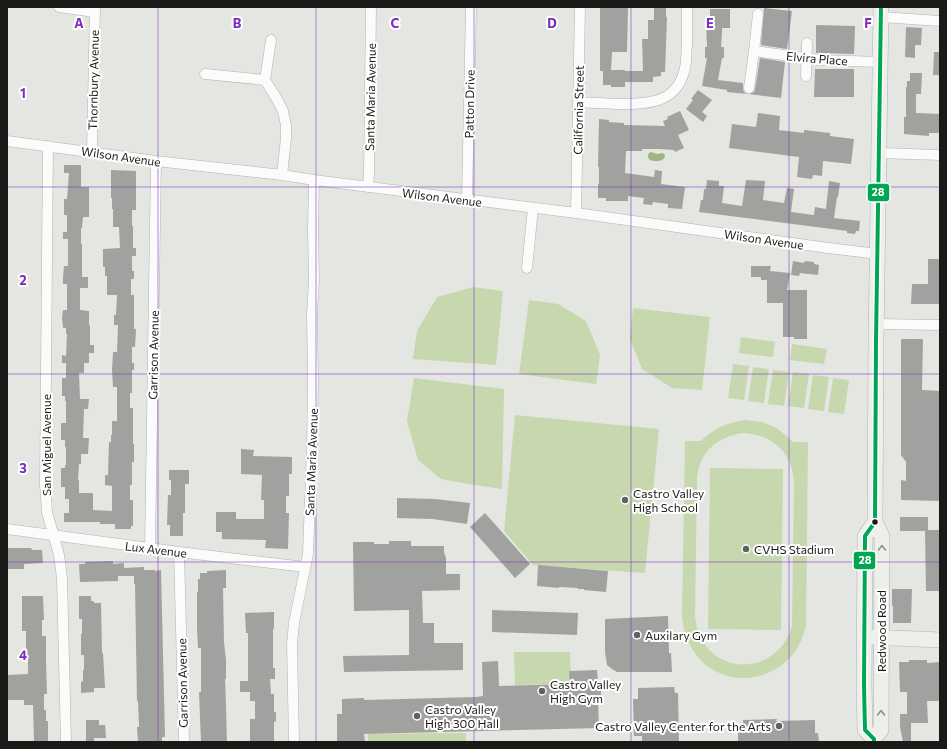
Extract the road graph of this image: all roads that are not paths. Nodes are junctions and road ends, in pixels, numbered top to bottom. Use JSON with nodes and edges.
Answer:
{"nodes":[{"id":1,"x":59,"y":7,"type":"edge"},
{"id":2,"x":371,"y":7,"type":"edge"},
{"id":3,"x":471,"y":7,"type":"edge"},
{"id":4,"x":580,"y":7,"type":"edge"},
{"id":5,"x":687,"y":7,"type":"edge"},
{"id":6,"x":95,"y":10,"type":"edge"},
{"id":7,"x":881,"y":12,"type":"edge"},
{"id":8,"x":758,"y":14,"type":"dead end"},
{"id":9,"x":940,"y":21,"type":"edge"},
{"id":10,"x":271,"y":40,"type":"dead end"},
{"id":11,"x":807,"y":43,"type":"dead end"},
{"id":12,"x":754,"y":51,"type":"junction"},
{"id":13,"x":806,"y":58,"type":"junction"},
{"id":14,"x":880,"y":62,"type":"junction"},
{"id":15,"x":205,"y":74,"type":"dead end"},
{"id":16,"x":806,"y":76,"type":"dead end"},
{"id":17,"x":265,"y":80,"type":"junction"},
{"id":18,"x":749,"y":88,"type":"dead end"},
{"id":19,"x":579,"y":102,"type":"junction"},
{"id":20,"x":7,"y":141,"type":"edge"},
{"id":21,"x":48,"y":146,"type":"junction"},
{"id":22,"x":92,"y":152,"type":"junction"},
{"id":23,"x":879,"y":153,"type":"junction"},
{"id":24,"x":940,"y":155,"type":"edge"},
{"id":25,"x":156,"y":161,"type":"junction"},
{"id":26,"x":282,"y":174,"type":"junction"},
{"id":27,"x":314,"y":180,"type":"junction"},
{"id":28,"x":368,"y":187,"type":"junction"},
{"id":29,"x":467,"y":200,"type":"junction"},
{"id":30,"x":533,"y":208,"type":"junction"},
{"id":31,"x":576,"y":214,"type":"junction"},
{"id":32,"x":878,"y":254,"type":"junction"},
{"id":33,"x":527,"y":268,"type":"dead end"},
{"id":34,"x":877,"y":324,"type":"junction"},
{"id":35,"x":940,"y":325,"type":"edge"},
{"id":36,"x":875,"y":522,"type":"junction"},
{"id":37,"x":7,"y":529,"type":"edge"},
{"id":38,"x":53,"y":535,"type":"junction"},
{"id":39,"x":150,"y":548,"type":"junction"},
{"id":40,"x":179,"y":552,"type":"junction"},
{"id":41,"x":305,"y":567,"type":"junction"},
{"id":42,"x":864,"y":637,"type":"junction"},
{"id":43,"x":881,"y":637,"type":"junction"},
{"id":44,"x":940,"y":640,"type":"edge"},
{"id":45,"x":874,"y":740,"type":"edge"},
{"id":46,"x":66,"y":742,"type":"edge"},
{"id":47,"x":184,"y":742,"type":"edge"},
{"id":48,"x":294,"y":742,"type":"edge"}],
"edges":[{"from":1,"to":6,"type":"street"},
{"from":2,"to":28,"type":"street","name":"Santa Maria Avenue"},
{"from":3,"to":29,"type":"street","name":"Patton Drive"},
{"from":4,"to":19,"type":"street","name":"California Street"},
{"from":5,"to":19,"type":"street"},
{"from":6,"to":22,"type":"street","name":"Thornbury Avenue"},
{"from":7,"to":9,"type":"street"},
{"from":7,"to":14,"type":"main road","name":"Redwood Road"},
{"from":8,"to":12,"type":"street"},
{"from":10,"to":17,"type":"street"},
{"from":11,"to":13,"type":"street"},
{"from":12,"to":13,"type":"street","name":"Elvira Place"},
{"from":12,"to":18,"type":"street"},
{"from":13,"to":14,"type":"street","name":"Elvira Place"},
{"from":13,"to":16,"type":"street"},
{"from":14,"to":23,"type":"main road","name":"Redwood Road"},
{"from":15,"to":17,"type":"street"},
{"from":17,"to":26,"type":"street"},
{"from":19,"to":31,"type":"street","name":"California Street"},
{"from":20,"to":21,"type":"street","name":"Wilson Avenue"},
{"from":21,"to":22,"type":"street","name":"Wilson Avenue"},
{"from":21,"to":38,"type":"street","name":"San Miguel Avenue"},
{"from":22,"to":25,"type":"street","name":"Wilson Avenue"},
{"from":23,"to":24,"type":"street"},
{"from":23,"to":32,"type":"main road","name":"Redwood Road"},
{"from":25,"to":26,"type":"street","name":"Wilson Avenue"},
{"from":25,"to":39,"type":"street","name":"Garrison Avenue"},
{"from":26,"to":27,"type":"street","name":"Wilson Avenue"},
{"from":27,"to":28,"type":"street","name":"Wilson Avenue"},
{"from":27,"to":41,"type":"street","name":"Santa Maria Avenue"},
{"from":28,"to":29,"type":"street","name":"Wilson Avenue"},
{"from":29,"to":30,"type":"street","name":"Wilson Avenue"},
{"from":30,"to":31,"type":"street","name":"Wilson Avenue"},
{"from":30,"to":33,"type":"street"},
{"from":31,"to":32,"type":"street","name":"Wilson Avenue"},
{"from":32,"to":34,"type":"main road","name":"Redwood Road"},
{"from":34,"to":35,"type":"street"},
{"from":34,"to":36,"type":"main road","name":"Redwood Road"},
{"from":36,"to":42,"type":"main road","name":"Redwood Road"},
{"from":43,"to":36,"type":"main road","name":"Redwood Road","one_way":true},
{"from":37,"to":38,"type":"street","name":"Lux Avenue"},
{"from":38,"to":39,"type":"street","name":"Lux Avenue"},
{"from":38,"to":46,"type":"street","name":"San Miguel Avenue"},
{"from":39,"to":40,"type":"street","name":"Lux Avenue"},
{"from":40,"to":41,"type":"street","name":"Lux Avenue"},
{"from":40,"to":47,"type":"street","name":"Garrison Avenue"},
{"from":41,"to":48,"type":"street","name":"Santa Maria Avenue"},
{"from":42,"to":43,"type":"main road"},
{"from":42,"to":45,"type":"main road","name":"Redwood Road"},
{"from":43,"to":44,"type":"main road"},
{"from":45,"to":43,"type":"main road","name":"Redwood Road","one_way":true}]}
